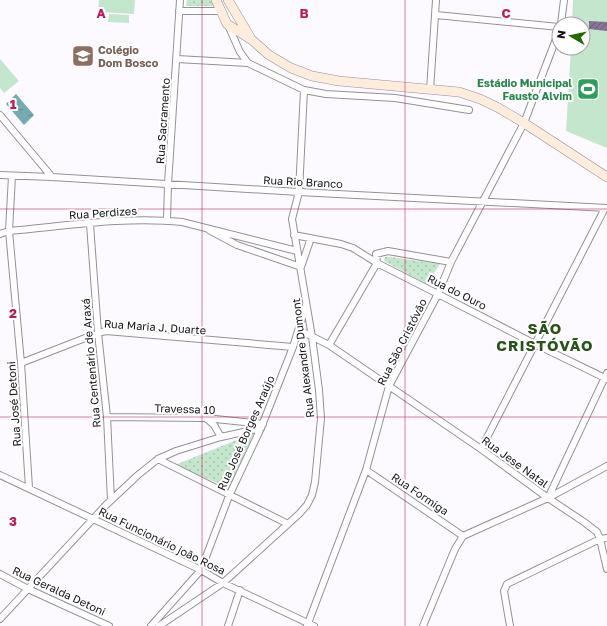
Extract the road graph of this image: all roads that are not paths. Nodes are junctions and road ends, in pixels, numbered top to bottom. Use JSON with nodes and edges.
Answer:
{"nodes":[{"id":1,"x":180,"y":0,"type":"edge"},
{"id":2,"x":216,"y":0,"type":"edge"},
{"id":3,"x":228,"y":0,"type":"edge"},
{"id":4,"x":436,"y":0,"type":"edge"},
{"id":5,"x":564,"y":0,"type":"edge"},
{"id":6,"x":180,"y":11,"type":"junction"},
{"id":7,"x":221,"y":11,"type":"junction"},
{"id":8,"x":436,"y":15,"type":"junction"},
{"id":9,"x":562,"y":16,"type":"edge"},
{"id":10,"x":227,"y":24,"type":"junction"},
{"id":11,"x":551,"y":26,"type":"edge"},
{"id":12,"x":252,"y":40,"type":"junction"},
{"id":13,"x":551,"y":52,"type":"edge"},
{"id":14,"x":177,"y":59,"type":"junction"},
{"id":15,"x":248,"y":63,"type":"junction"},
{"id":16,"x":304,"y":90,"type":"junction"},
{"id":17,"x":430,"y":90,"type":"junction"},
{"id":18,"x":469,"y":110,"type":"dead end"},
{"id":19,"x":0,"y":115,"type":"edge"},
{"id":20,"x":524,"y":123,"type":"junction"},
{"id":21,"x":0,"y":175,"type":"edge"},
{"id":22,"x":12,"y":176,"type":"junction"},
{"id":23,"x":52,"y":177,"type":"junction"},
{"id":24,"x":607,"y":177,"type":"edge"},
{"id":25,"x":168,"y":184,"type":"junction"},
{"id":26,"x":299,"y":192,"type":"junction"},
{"id":27,"x":484,"y":200,"type":"junction"},
{"id":28,"x":606,"y":207,"type":"edge"},
{"id":29,"x":167,"y":220,"type":"junction"},
{"id":30,"x":90,"y":224,"type":"junction"},
{"id":31,"x":206,"y":229,"type":"junction"},
{"id":32,"x":9,"y":231,"type":"junction"},
{"id":33,"x":0,"y":234,"type":"edge"},
{"id":34,"x":294,"y":235,"type":"junction"},
{"id":35,"x":312,"y":238,"type":"junction"},
{"id":36,"x":297,"y":251,"type":"junction"},
{"id":37,"x":378,"y":262,"type":"junction"},
{"id":38,"x":451,"y":262,"type":"junction"},
{"id":39,"x":301,"y":266,"type":"junction"},
{"id":40,"x":438,"y":294,"type":"junction"},
{"id":41,"x":307,"y":302,"type":"junction"},
{"id":42,"x":299,"y":330,"type":"junction"},
{"id":43,"x":98,"y":333,"type":"junction"},
{"id":44,"x":312,"y":336,"type":"junction"},
{"id":45,"x":536,"y":344,"type":"junction"},
{"id":46,"x":329,"y":345,"type":"junction"},
{"id":47,"x":293,"y":347,"type":"junction"},
{"id":48,"x":21,"y":363,"type":"junction"},
{"id":49,"x":606,"y":376,"type":"edge"},
{"id":50,"x":389,"y":386,"type":"junction"},
{"id":51,"x":107,"y":417,"type":"junction"},
{"id":52,"x":206,"y":418,"type":"junction"},
{"id":53,"x":262,"y":426,"type":"junction"},
{"id":54,"x":221,"y":437,"type":"junction"},
{"id":55,"x":481,"y":450,"type":"junction"},
{"id":56,"x":158,"y":459,"type":"junction"},
{"id":57,"x":607,"y":466,"type":"edge"},
{"id":58,"x":366,"y":470,"type":"junction"},
{"id":59,"x":0,"y":475,"type":"edge"},
{"id":60,"x":29,"y":488,"type":"junction"},
{"id":61,"x":229,"y":496,"type":"junction"},
{"id":62,"x":548,"y":498,"type":"junction"},
{"id":63,"x":111,"y":500,"type":"junction"},
{"id":64,"x":93,"y":519,"type":"junction"},
{"id":65,"x":288,"y":524,"type":"junction"},
{"id":66,"x":464,"y":536,"type":"junction"},
{"id":67,"x":604,"y":539,"type":"edge"},
{"id":68,"x":607,"y":569,"type":"edge"},
{"id":69,"x":201,"y":570,"type":"junction"},
{"id":70,"x":0,"y":574,"type":"edge"},
{"id":71,"x":223,"y":583,"type":"junction"},
{"id":72,"x":28,"y":589,"type":"junction"},
{"id":73,"x":240,"y":590,"type":"junction"},
{"id":74,"x":0,"y":619,"type":"edge"},
{"id":75,"x":307,"y":624,"type":"edge"},
{"id":76,"x":109,"y":626,"type":"edge"},
{"id":77,"x":151,"y":626,"type":"edge"},
{"id":78,"x":159,"y":626,"type":"edge"},
{"id":79,"x":228,"y":626,"type":"edge"},
{"id":80,"x":314,"y":626,"type":"edge"},
{"id":81,"x":423,"y":626,"type":"edge"},
{"id":82,"x":510,"y":626,"type":"edge"}],
"edges":[{"from":1,"to":6,"type":"street","name":"Rua Sacramento"},
{"from":2,"to":7,"type":"main road"},
{"from":3,"to":12,"type":"main road"},
{"from":4,"to":8,"type":"street"},
{"from":5,"to":9,"type":"street"},
{"from":6,"to":7,"type":"street"},
{"from":6,"to":14,"type":"street","name":"Rua Sacramento"},
{"from":7,"to":10,"type":"main road"},
{"from":8,"to":11,"type":"street"},
{"from":8,"to":17,"type":"street"},
{"from":10,"to":12,"type":"main road"},
{"from":10,"to":15,"type":"street"},
{"from":12,"to":17,"type":"main road"},
{"from":13,"to":20,"type":"street","name":"Rua São Cristóvão"},
{"from":14,"to":15,"type":"street"},
{"from":14,"to":25,"type":"street","name":"Rua Sacramento"},
{"from":15,"to":16,"type":"street"},
{"from":16,"to":18,"type":"street"},
{"from":16,"to":26,"type":"street","name":"Rua Alexandre Dumont"},
{"from":17,"to":20,"type":"main road"},
{"from":19,"to":23,"type":"street"},
{"from":20,"to":24,"type":"main road"},
{"from":20,"to":27,"type":"street","name":"Rua São Cristóvão"},
{"from":21,"to":22,"type":"street","name":"Rua Rio Branco"},
{"from":22,"to":23,"type":"street","name":"Rua Rio Branco"},
{"from":22,"to":32,"type":"street","name":"Rua José Detoni"},
{"from":23,"to":25,"type":"street","name":"Rua Rio Branco"},
{"from":25,"to":26,"type":"street","name":"Rua Rio Branco"},
{"from":25,"to":29,"type":"street","name":"Rua Sacramento"},
{"from":26,"to":27,"type":"street","name":"Rua Rio Branco"},
{"from":26,"to":34,"type":"street","name":"Rua Alexandre Dumont"},
{"from":27,"to":28,"type":"street","name":"Rua Rio Branco"},
{"from":27,"to":38,"type":"street","name":"Rua São Cristóvão"},
{"from":28,"to":45,"type":"street"},
{"from":29,"to":30,"type":"street","name":"Rua Perdizes"},
{"from":29,"to":31,"type":"street","name":"Rua Perdizes"},
{"from":30,"to":32,"type":"street","name":"Rua Perdizes"},
{"from":30,"to":43,"type":"street","name":"Rua Centenário de Araxá"},
{"from":31,"to":36,"type":"street"},
{"from":31,"to":39,"type":"street"},
{"from":32,"to":33,"type":"street","name":"Rua Perdizes"},
{"from":32,"to":48,"type":"street","name":"Rua José Detoni"},
{"from":34,"to":35,"type":"street","name":"Rua do Ouro"},
{"from":34,"to":36,"type":"street","name":"Rua Alexandre Dumont"},
{"from":35,"to":37,"type":"street","name":"Rua do Ouro"},
{"from":35,"to":39,"type":"street"},
{"from":36,"to":39,"type":"street","name":"Rua Alexandre Dumont"},
{"from":37,"to":38,"type":"street"},
{"from":37,"to":40,"type":"street","name":"Rua do Ouro"},
{"from":37,"to":46,"type":"street"},
{"from":38,"to":40,"type":"street","name":"Rua São Cristóvão"},
{"from":39,"to":41,"type":"street","name":"Rua Alexandre Dumont"},
{"from":40,"to":45,"type":"street","name":"Rua do Ouro"},
{"from":40,"to":50,"type":"street","name":"Rua São Cristóvão"},
{"from":41,"to":42,"type":"street","name":"Rua José Borges Araújo"},
{"from":41,"to":44,"type":"street","name":"Rua Alexandre Dumont"},
{"from":42,"to":44,"type":"street","name":"Rua Jese Natal"},
{"from":42,"to":47,"type":"street","name":"Rua José Borges Araújo"},
{"from":43,"to":47,"type":"street","name":"Rua Maria J. Duarte"},
{"from":43,"to":48,"type":"street","name":"Rua Maria J. Duarte"},
{"from":43,"to":51,"type":"street","name":"Rua Centenário de Araxá"},
{"from":44,"to":46,"type":"street","name":"Rua Jese Natal"},
{"from":44,"to":65,"type":"street","name":"Rua Alexandre Dumont"},
{"from":45,"to":49,"type":"street","name":"Rua do Ouro"},
{"from":45,"to":55,"type":"street"},
{"from":46,"to":50,"type":"street","name":"Rua Jese Natal"},
{"from":47,"to":53,"type":"street","name":"Rua José Borges Araújo"},
{"from":48,"to":60,"type":"street","name":"Rua José Detoni"},
{"from":49,"to":62,"type":"street"},
{"from":50,"to":55,"type":"street","name":"Rua Jese Natal"},
{"from":50,"to":58,"type":"street","name":"Rua São Cristóvão"},
{"from":51,"to":52,"type":"street","name":"Travessa 10"},
{"from":51,"to":63,"type":"street","name":"Rua Centenário de Araxá"},
{"from":52,"to":53,"type":"street","name":"Travessa 10"},
{"from":52,"to":54,"type":"street"},
{"from":53,"to":54,"type":"street"},
{"from":53,"to":61,"type":"street","name":"Rua José Borges Araújo"},
{"from":54,"to":56,"type":"street"},
{"from":55,"to":62,"type":"street","name":"Rua Jese Natal"},
{"from":56,"to":61,"type":"street"},
{"from":56,"to":63,"type":"street"},
{"from":57,"to":62,"type":"street"},
{"from":58,"to":66,"type":"street","name":"Rua Formiga"},
{"from":58,"to":75,"type":"street","name":"Rua São Cristóvão"},
{"from":59,"to":60,"type":"street","name":"Rua Funcionário joão Rosa"},
{"from":60,"to":64,"type":"street","name":"Rua Funcionário joão Rosa"},
{"from":61,"to":65,"type":"street"},
{"from":61,"to":69,"type":"street","name":"Rua José Borges Araújo"},
{"from":62,"to":66,"type":"street"},
{"from":62,"to":67,"type":"street","name":"Rua Jese Natal"},
{"from":63,"to":64,"type":"street"},
{"from":64,"to":69,"type":"street","name":"Rua Funcionário joão Rosa"},
{"from":64,"to":72,"type":"street"},
{"from":65,"to":71,"type":"street","name":"Rua Alexandre Dumont"},
{"from":66,"to":81,"type":"street"},
{"from":67,"to":68,"type":"street","name":"Rua Jese Natal"},
{"from":67,"to":82,"type":"street"},
{"from":69,"to":71,"type":"street","name":"Rua Funcionário joão Rosa"},
{"from":69,"to":77,"type":"street"},
{"from":70,"to":72,"type":"street","name":"Rua Geralda Detoni"},
{"from":71,"to":73,"type":"street","name":"Rua Funcionário joão Rosa"},
{"from":71,"to":78,"type":"street","name":"Rua Alexandre Dumont"},
{"from":72,"to":74,"type":"street"},
{"from":72,"to":76,"type":"street","name":"Rua Geralda Detoni"},
{"from":73,"to":75,"type":"street","name":"Rua Funcionário joão Rosa"},
{"from":73,"to":79,"type":"street"},
{"from":75,"to":80,"type":"street","name":"Rua Funcionário joão Rosa"}]}
